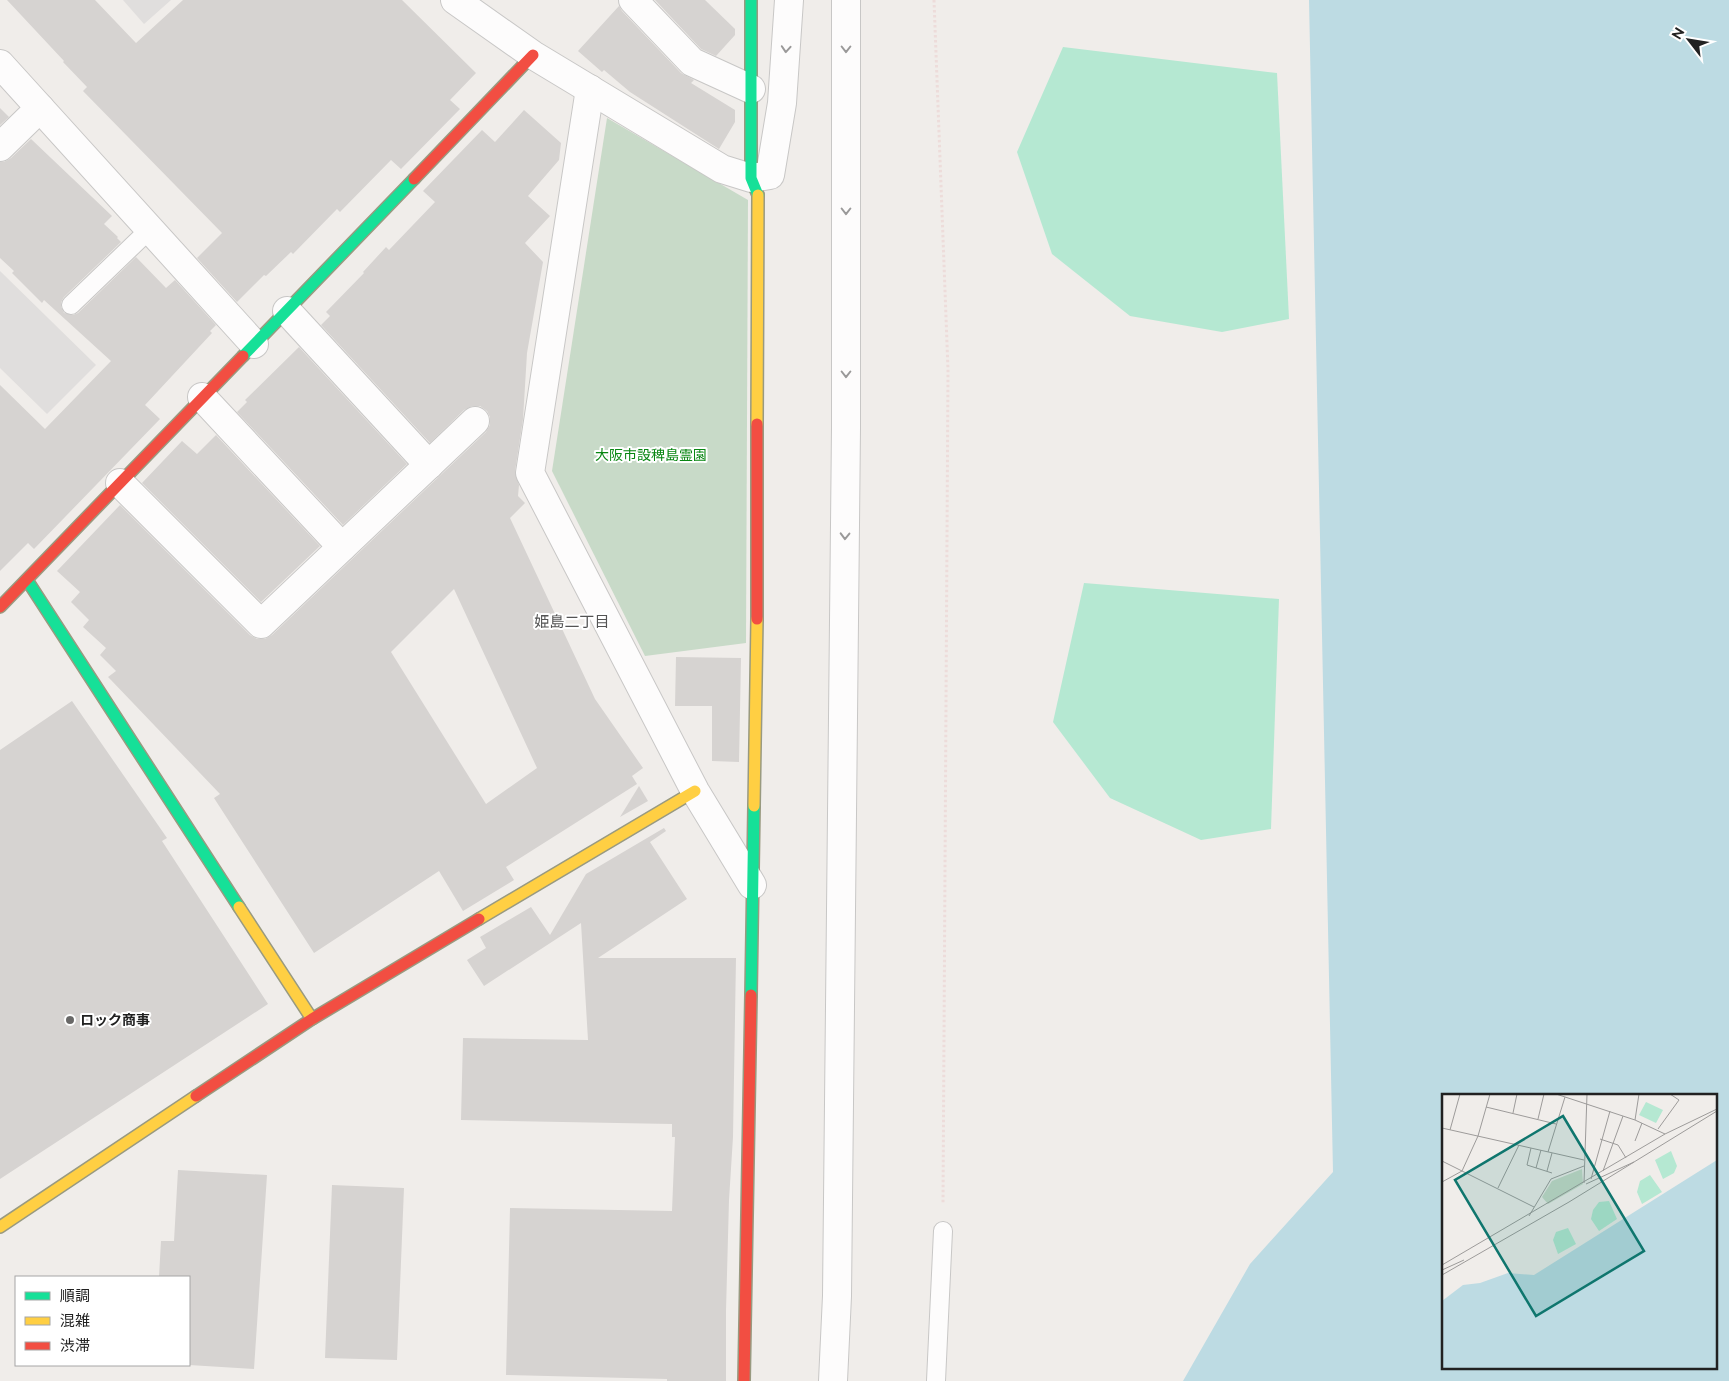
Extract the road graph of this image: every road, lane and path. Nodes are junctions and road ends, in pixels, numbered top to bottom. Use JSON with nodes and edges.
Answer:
{"nodes":[{"id":1,"x":455,"y":0,"type":"edge"},
{"id":2,"x":634,"y":0,"type":"edge"},
{"id":3,"x":751,"y":0,"type":"edge"},
{"id":4,"x":789,"y":0,"type":"edge"},
{"id":5,"x":846,"y":0,"type":"edge"},
{"id":6,"x":934,"y":0,"type":"edge"},
{"id":7,"x":533,"y":55,"type":"junction"},
{"id":8,"x":0,"y":64,"type":"edge"},
{"id":9,"x":590,"y":89,"type":"junction"},
{"id":10,"x":751,"y":89,"type":"junction"},
{"id":11,"x":40,"y":108,"type":"junction"},
{"id":12,"x":0,"y":147,"type":"edge"},
{"id":13,"x":751,"y":178,"type":"junction"},
{"id":14,"x":150,"y":229,"type":"junction"},
{"id":15,"x":72,"y":305,"type":"dead end"},
{"id":16,"x":286,"y":311,"type":"junction"},
{"id":17,"x":254,"y":344,"type":"junction"},
{"id":18,"x":202,"y":398,"type":"junction"},
{"id":19,"x":475,"y":421,"type":"dead end"},
{"id":20,"x":429,"y":465,"type":"junction"},
{"id":21,"x":120,"y":483,"type":"junction"},
{"id":22,"x":342,"y":547,"type":"junction"},
{"id":23,"x":27,"y":580,"type":"junction"},
{"id":24,"x":0,"y":607,"type":"edge"},
{"id":25,"x":695,"y":791,"type":"junction"},
{"id":26,"x":752,"y":885,"type":"junction"},
{"id":27,"x":312,"y":1019,"type":"junction"},
{"id":28,"x":0,"y":1227,"type":"edge"},
{"id":29,"x":943,"y":1231,"type":"joint"},
{"id":30,"x":744,"y":1381,"type":"edge"},
{"id":31,"x":833,"y":1381,"type":"edge"},
{"id":32,"x":936,"y":1381,"type":"edge"}],
"edges":[{"from":1,"to":7,"type":"street"},
{"from":2,"to":10,"type":"street"},
{"from":3,"to":10,"type":"street"},
{"from":4,"to":13,"type":"street","one_way":true},
{"from":5,"to":31,"type":"street","one_way":true},
{"from":6,"to":29,"type":"path"},
{"from":7,"to":9,"type":"street"},
{"from":7,"to":16,"type":"street"},
{"from":8,"to":11,"type":"street"},
{"from":9,"to":13,"type":"street"},
{"from":9,"to":25,"type":"street"},
{"from":10,"to":13,"type":"street"},
{"from":11,"to":12,"type":"street"},
{"from":11,"to":14,"type":"street"},
{"from":13,"to":26,"type":"street"},
{"from":14,"to":15,"type":"lane"},
{"from":14,"to":17,"type":"street"},
{"from":16,"to":17,"type":"street"},
{"from":16,"to":20,"type":"street"},
{"from":17,"to":18,"type":"street"},
{"from":18,"to":21,"type":"street"},
{"from":18,"to":22,"type":"street"},
{"from":19,"to":20,"type":"street"},
{"from":20,"to":22,"type":"street"},
{"from":21,"to":22,"type":"street"},
{"from":21,"to":23,"type":"street"},
{"from":23,"to":24,"type":"street"},
{"from":23,"to":27,"type":"street"},
{"from":25,"to":26,"type":"street"},
{"from":25,"to":27,"type":"street"},
{"from":26,"to":30,"type":"street"},
{"from":27,"to":28,"type":"street"},
{"from":29,"to":32,"type":"lane"}]}
